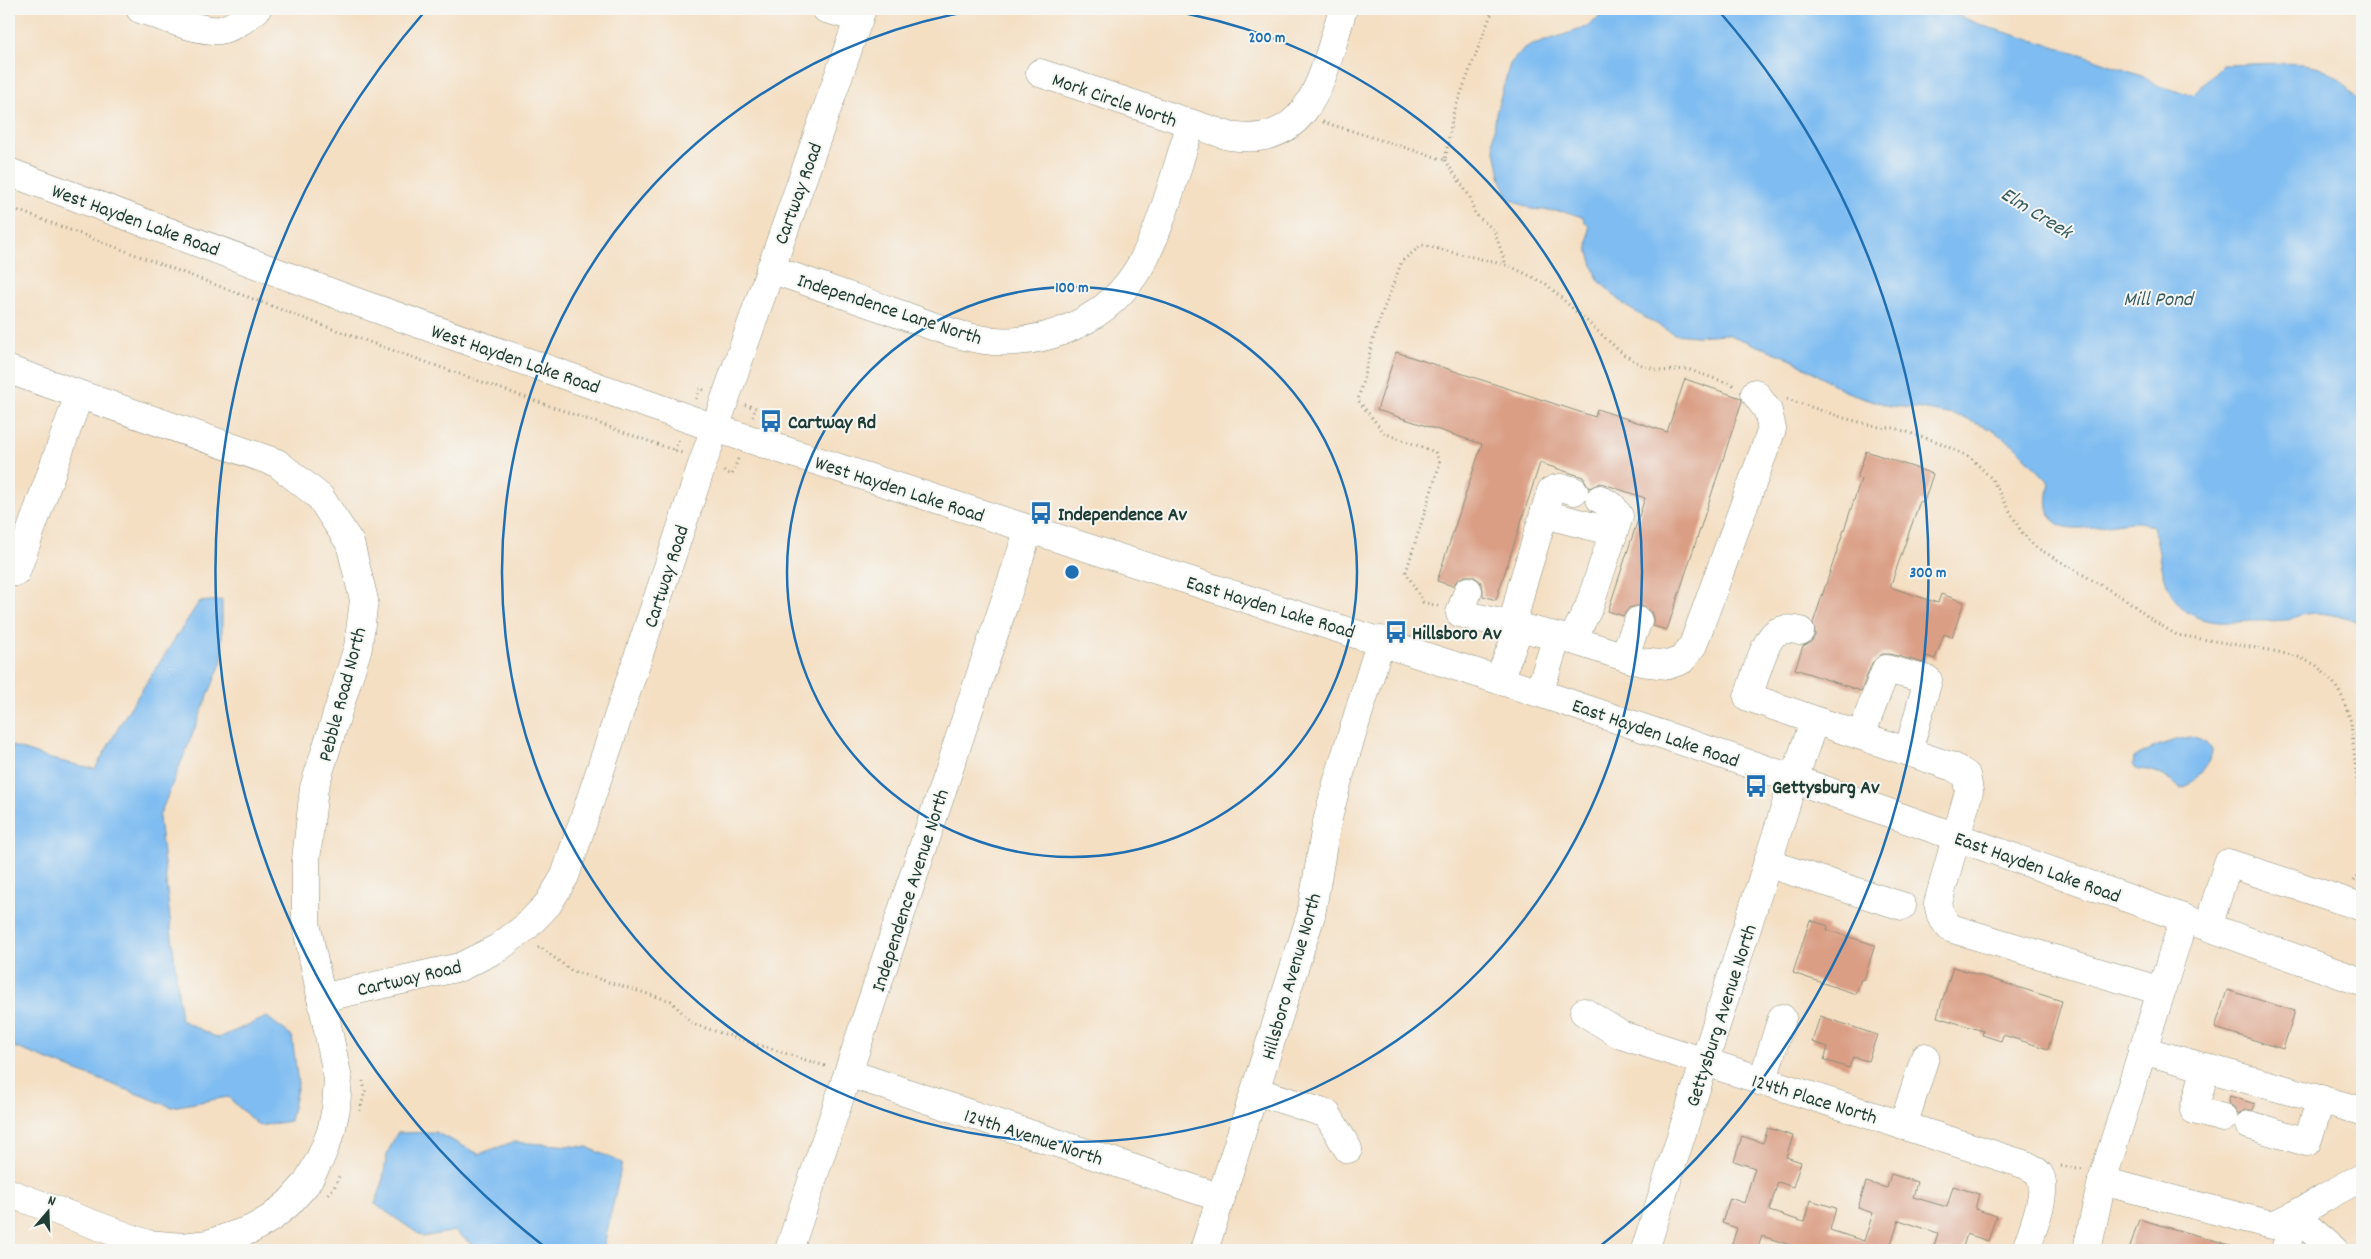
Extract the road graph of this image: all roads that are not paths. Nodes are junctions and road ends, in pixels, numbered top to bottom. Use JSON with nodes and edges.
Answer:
{"nodes":[{"id":1,"x":140,"y":9,"type":"edge"},
{"id":2,"x":257,"y":9,"type":"edge"},
{"id":3,"x":826,"y":9,"type":"edge"},
{"id":4,"x":1343,"y":9,"type":"edge"},
{"id":5,"x":860,"y":14,"type":"edge"},
{"id":6,"x":1040,"y":73,"type":"dead end"},
{"id":7,"x":1191,"y":124,"type":"junction"},
{"id":8,"x":9,"y":172,"type":"edge"},
{"id":9,"x":770,"y":269,"type":"junction"},
{"id":10,"x":9,"y":370,"type":"edge"},
{"id":11,"x":1756,"y":393,"type":"road end"},
{"id":12,"x":79,"y":395,"type":"junction"},
{"id":13,"x":715,"y":428,"type":"junction"},
{"id":14,"x":1574,"y":491,"type":"dead end"},
{"id":15,"x":1600,"y":499,"type":"dead end"},
{"id":16,"x":1544,"y":514,"type":"junction"},
{"id":17,"x":1029,"y":530,"type":"junction"},
{"id":18,"x":1613,"y":532,"type":"junction"},
{"id":19,"x":16,"y":572,"type":"dead end"},
{"id":20,"x":1464,"y":602,"type":"road end"},
{"id":21,"x":1638,"y":621,"type":"dead end"},
{"id":22,"x":1516,"y":627,"type":"junction"},
{"id":23,"x":1800,"y":631,"type":"dead end"},
{"id":24,"x":1564,"y":638,"type":"junction"},
{"id":25,"x":1381,"y":640,"type":"junction"},
{"id":26,"x":1624,"y":656,"type":"junction"},
{"id":27,"x":1499,"y":679,"type":"junction"},
{"id":28,"x":1539,"y":692,"type":"junction"},
{"id":29,"x":1820,"y":722,"type":"junction"},
{"id":30,"x":1861,"y":736,"type":"junction"},
{"id":31,"x":1908,"y":752,"type":"junction"},
{"id":32,"x":1794,"y":779,"type":"junction"},
{"id":33,"x":1956,"y":836,"type":"junction"},
{"id":34,"x":1769,"y":864,"type":"junction"},
{"id":35,"x":1902,"y":906,"type":"dead end"},
{"id":36,"x":2362,"y":906,"type":"edge"},
{"id":37,"x":2196,"y":922,"type":"junction"},
{"id":38,"x":2362,"y":982,"type":"edge"},
{"id":39,"x":2161,"y":991,"type":"junction"},
{"id":40,"x":321,"y":998,"type":"junction"},
{"id":41,"x":1584,"y":1012,"type":"dead end"},
{"id":42,"x":1782,"y":1018,"type":"dead end"},
{"id":43,"x":2142,"y":1050,"type":"junction"},
{"id":44,"x":1925,"y":1057,"type":"dead end"},
{"id":45,"x":1704,"y":1061,"type":"junction"},
{"id":46,"x":2206,"y":1068,"type":"junction"},
{"id":47,"x":848,"y":1073,"type":"junction"},
{"id":48,"x":1762,"y":1082,"type":"junction"},
{"id":49,"x":1256,"y":1091,"type":"junction"},
{"id":50,"x":2321,"y":1100,"type":"junction"},
{"id":51,"x":2362,"y":1111,"type":"edge"},
{"id":52,"x":1903,"y":1126,"type":"junction"},
{"id":53,"x":1348,"y":1148,"type":"dead end"},
{"id":54,"x":2103,"y":1178,"type":"junction"},
{"id":55,"x":2362,"y":1178,"type":"edge"},
{"id":56,"x":9,"y":1194,"type":"edge"},
{"id":57,"x":1220,"y":1198,"type":"junction"},
{"id":58,"x":2295,"y":1216,"type":"junction"},
{"id":59,"x":789,"y":1250,"type":"edge"},
{"id":60,"x":1204,"y":1250,"type":"edge"},
{"id":61,"x":1646,"y":1250,"type":"edge"},
{"id":62,"x":2026,"y":1250,"type":"edge"},
{"id":63,"x":2087,"y":1250,"type":"edge"},
{"id":64,"x":2285,"y":1250,"type":"edge"},
{"id":65,"x":2334,"y":1250,"type":"edge"}],
"edges":[{"from":1,"to":2,"type":"street"},
{"from":3,"to":5,"type":"street"},
{"from":4,"to":7,"type":"street"},
{"from":5,"to":9,"type":"street","name":"Cartway Road"},
{"from":6,"to":7,"type":"street","name":"Mork Circle North"},
{"from":7,"to":9,"type":"street","name":"Independence Lane North"},
{"from":8,"to":13,"type":"street","name":"West Hayden Lake Road"},
{"from":9,"to":13,"type":"street","name":"Cartway Road"},
{"from":10,"to":12,"type":"street","name":"Pebble Road North"},
{"from":11,"to":26,"type":"street"},
{"from":12,"to":19,"type":"street"},
{"from":12,"to":40,"type":"street","name":"Pebble Road North"},
{"from":13,"to":17,"type":"street","name":"West Hayden Lake Road"},
{"from":13,"to":40,"type":"street","name":"Cartway Road"},
{"from":14,"to":16,"type":"street"},
{"from":15,"to":18,"type":"street"},
{"from":16,"to":18,"type":"street"},
{"from":16,"to":22,"type":"street"},
{"from":17,"to":25,"type":"street","name":"East Hayden Lake Road"},
{"from":17,"to":47,"type":"street","name":"Independence Avenue North"},
{"from":18,"to":24,"type":"street"},
{"from":20,"to":22,"type":"street"},
{"from":21,"to":26,"type":"street"},
{"from":22,"to":24,"type":"street"},
{"from":22,"to":27,"type":"street"},
{"from":23,"to":29,"type":"street"},
{"from":24,"to":26,"type":"street"},
{"from":24,"to":28,"type":"street"},
{"from":25,"to":27,"type":"street","name":"East Hayden Lake Road"},
{"from":25,"to":49,"type":"street","name":"Hillsboro Avenue North"},
{"from":27,"to":28,"type":"street","name":"East Hayden Lake Road"},
{"from":28,"to":32,"type":"street","name":"East Hayden Lake Road"},
{"from":29,"to":30,"type":"street"},
{"from":29,"to":32,"type":"street","name":"Gettysburg Avenue North"},
{"from":30,"to":31,"type":"street"},
{"from":30,"to":31,"type":"street"},
{"from":31,"to":33,"type":"street"},
{"from":32,"to":33,"type":"street","name":"East Hayden Lake Road"},
{"from":32,"to":34,"type":"street","name":"Gettysburg Avenue North"},
{"from":33,"to":37,"type":"street","name":"East Hayden Lake Road"},
{"from":33,"to":39,"type":"street"},
{"from":34,"to":35,"type":"street"},
{"from":34,"to":45,"type":"street","name":"Gettysburg Avenue North"},
{"from":36,"to":37,"type":"street"},
{"from":37,"to":38,"type":"street","name":"East Hayden Lake Road"},
{"from":37,"to":39,"type":"street"},
{"from":39,"to":43,"type":"street"},
{"from":40,"to":56,"type":"street","name":"Pebble Road North"},
{"from":41,"to":45,"type":"street","name":"124th Place North"},
{"from":42,"to":48,"type":"street"},
{"from":43,"to":46,"type":"street"},
{"from":43,"to":54,"type":"street"},
{"from":44,"to":52,"type":"street"},
{"from":45,"to":48,"type":"street","name":"124th Place North"},
{"from":45,"to":61,"type":"street","name":"Gettysburg Avenue North"},
{"from":46,"to":50,"type":"street"},
{"from":46,"to":50,"type":"street"},
{"from":47,"to":57,"type":"street","name":"124th Avenue North"},
{"from":47,"to":59,"type":"street","name":"Independence Avenue North"},
{"from":48,"to":52,"type":"street","name":"124th Place North"},
{"from":49,"to":53,"type":"street"},
{"from":49,"to":57,"type":"street","name":"Hillsboro Avenue North"},
{"from":50,"to":51,"type":"street"},
{"from":52,"to":62,"type":"street","name":"124th Place North"},
{"from":54,"to":58,"type":"street"},
{"from":54,"to":63,"type":"street"},
{"from":55,"to":58,"type":"street"},
{"from":57,"to":60,"type":"street","name":"Hillsboro Avenue North"},
{"from":58,"to":64,"type":"street"},
{"from":58,"to":65,"type":"street"}]}
